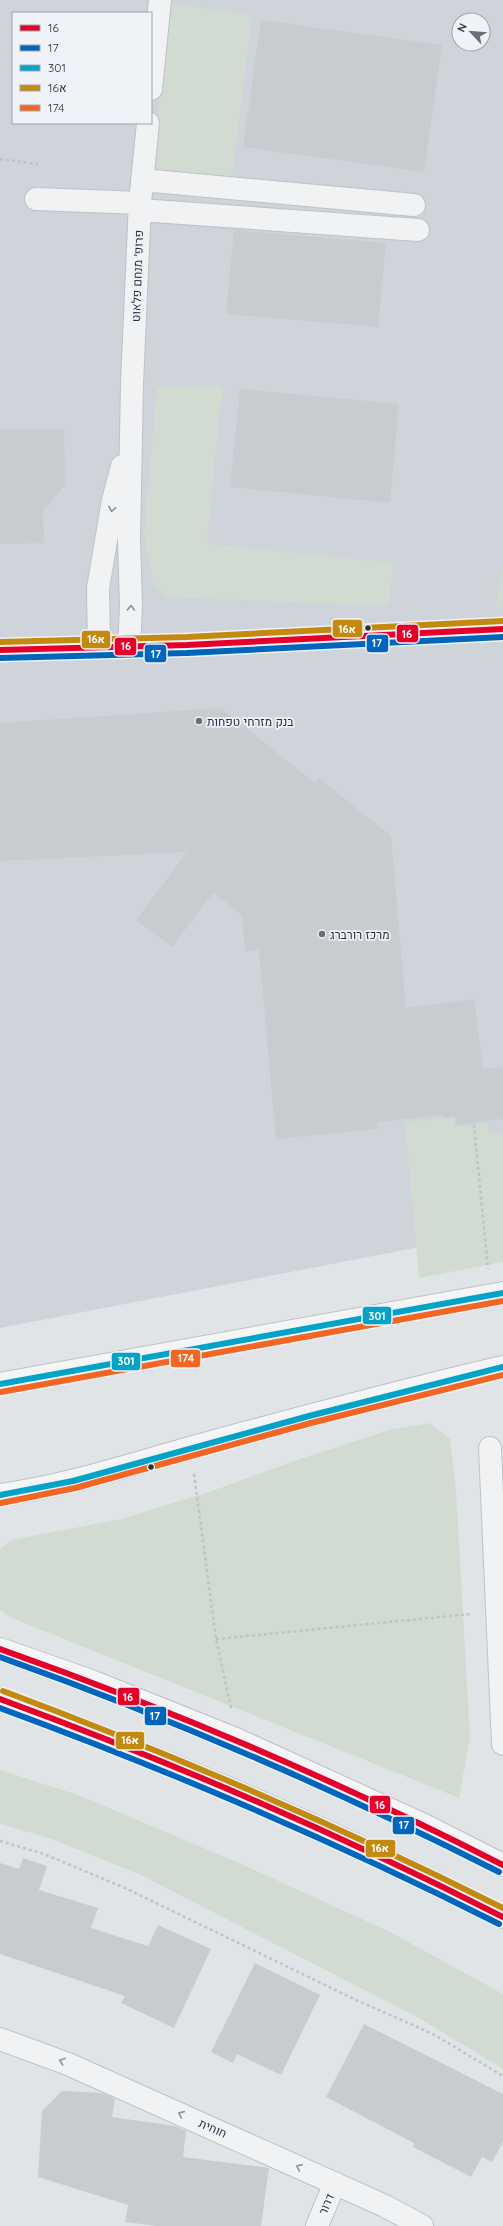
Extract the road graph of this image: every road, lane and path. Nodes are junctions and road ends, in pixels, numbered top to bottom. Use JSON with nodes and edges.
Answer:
{"nodes":[{"id":1,"x":160,"y":0,"type":"edge"},
{"id":2,"x":152,"y":80,"type":"edge"},
{"id":3,"x":148,"y":124,"type":"edge"},
{"id":4,"x":0,"y":159,"type":"edge"},
{"id":5,"x":38,"y":164,"type":"dead end"},
{"id":6,"x":142,"y":180,"type":"junction"},
{"id":7,"x":36,"y":199,"type":"dead end"},
{"id":8,"x":414,"y":205,"type":"dead end"},
{"id":9,"x":140,"y":207,"type":"junction"},
{"id":10,"x":418,"y":230,"type":"dead end"},
{"id":11,"x":130,"y":430,"type":"junction"},
{"id":12,"x":503,"y":629,"type":"edge"},
{"id":13,"x":129,"y":647,"type":"junction"},
{"id":14,"x":99,"y":648,"type":"junction"},
{"id":15,"x":0,"y":650,"type":"edge"},
{"id":16,"x":474,"y":1125,"type":"dead end"},
{"id":17,"x":488,"y":1274,"type":"dead end"},
{"id":18,"x":503,"y":1293,"type":"edge"},
{"id":19,"x":503,"y":1367,"type":"edge"},
{"id":20,"x":0,"y":1384,"type":"edge"},
{"id":21,"x":191,"y":1448,"type":"junction"},
{"id":22,"x":490,"y":1448,"type":"dead end"},
{"id":23,"x":4,"y":1497,"type":"edge"},
{"id":24,"x":498,"y":1611,"type":"junction"},
{"id":25,"x":216,"y":1640,"type":"junction"},
{"id":26,"x":0,"y":1646,"type":"edge"},
{"id":27,"x":0,"y":1649,"type":"edge"},
{"id":28,"x":24,"y":1658,"type":"junction"},
{"id":29,"x":0,"y":1699,"type":"edge"},
{"id":30,"x":238,"y":1740,"type":"junction"},
{"id":31,"x":503,"y":1744,"type":"edge"},
{"id":32,"x":0,"y":1841,"type":"edge"},
{"id":33,"x":503,"y":1865,"type":"edge"},
{"id":34,"x":503,"y":1917,"type":"edge"},
{"id":35,"x":0,"y":2039,"type":"edge"},
{"id":36,"x":503,"y":2076,"type":"edge"},
{"id":37,"x":335,"y":2183,"type":"junction"},
{"id":38,"x":317,"y":2226,"type":"edge"},
{"id":39,"x":422,"y":2226,"type":"edge"}],
"edges":[{"from":1,"to":2,"type":"street"},
{"from":3,"to":6,"type":"street","name":"פרופ׳ מנחם פלאוט"},
{"from":4,"to":5,"type":"path"},
{"from":6,"to":8,"type":"street"},
{"from":6,"to":9,"type":"street","name":"פרופ׳ מנחם פלאוט"},
{"from":7,"to":9,"type":"street"},
{"from":9,"to":10,"type":"street"},
{"from":9,"to":11,"type":"street","name":"פרופ׳ מנחם פלאוט"},
{"from":13,"to":11,"type":"street","name":"פרופ׳ מנחם פלאוט","one_way":true},
{"from":11,"to":14,"type":"street","name":"פרופ׳ מנחם פלאוט","one_way":true},
{"from":12,"to":13,"type":"street"},
{"from":13,"to":14,"type":"street"},
{"from":14,"to":15,"type":"street"},
{"from":16,"to":17,"type":"path"},
{"from":18,"to":20,"type":"main road"},
{"from":19,"to":21,"type":"main road"},
{"from":21,"to":23,"type":"main road"},
{"from":21,"to":25,"type":"path"},
{"from":22,"to":24,"type":"street"},
{"from":24,"to":25,"type":"path"},
{"from":24,"to":31,"type":"street"},
{"from":25,"to":30,"type":"path"},
{"from":26,"to":28,"type":"main road"},
{"from":27,"to":28,"type":"main road"},
{"from":28,"to":30,"type":"main road"},
{"from":29,"to":34,"type":"main road"},
{"from":30,"to":33,"type":"main road"},
{"from":32,"to":36,"type":"path"},
{"from":37,"to":35,"type":"street","name":"חוחית","one_way":true},
{"from":37,"to":38,"type":"street","name":"דרור"},
{"from":37,"to":39,"type":"street","name":"חוחית"}]}
